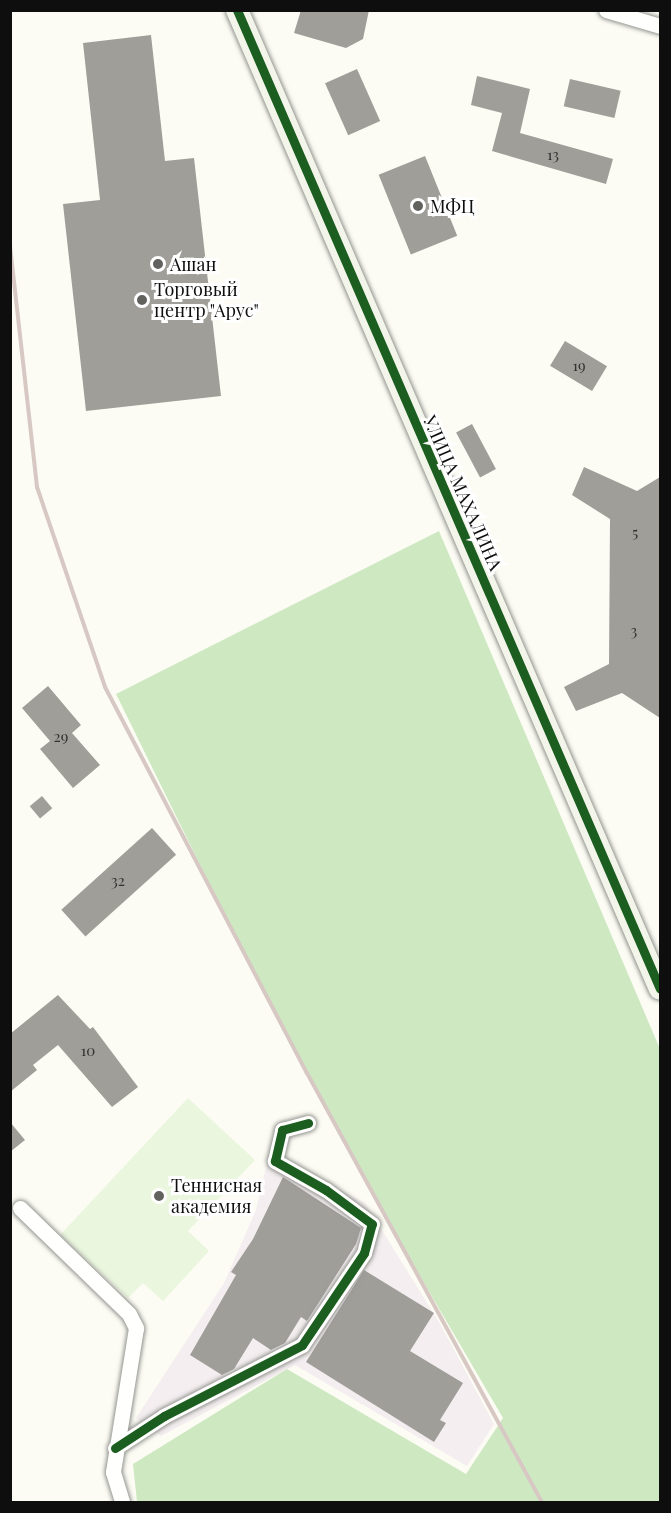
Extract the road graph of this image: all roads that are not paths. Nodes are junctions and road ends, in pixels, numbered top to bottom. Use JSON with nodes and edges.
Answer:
{"nodes":[{"id":1,"x":606,"y":10,"type":"edge"},
{"id":2,"x":240,"y":12,"type":"edge"},
{"id":3,"x":660,"y":26,"type":"edge"},
{"id":4,"x":660,"y":989,"type":"edge"},
{"id":5,"x":308,"y":1123,"type":"dead end"},
{"id":6,"x":20,"y":1208,"type":"dead end"},
{"id":7,"x":115,"y":1448,"type":"junction"},
{"id":8,"x":122,"y":1503,"type":"edge"}],
"edges":[{"from":1,"to":3,"type":"street"},
{"from":2,"to":4,"type":"street","name":"УЛИЦА МАХАЛИНА"},
{"from":5,"to":7,"type":"street"},
{"from":6,"to":7,"type":"street"},
{"from":7,"to":8,"type":"street"}]}
